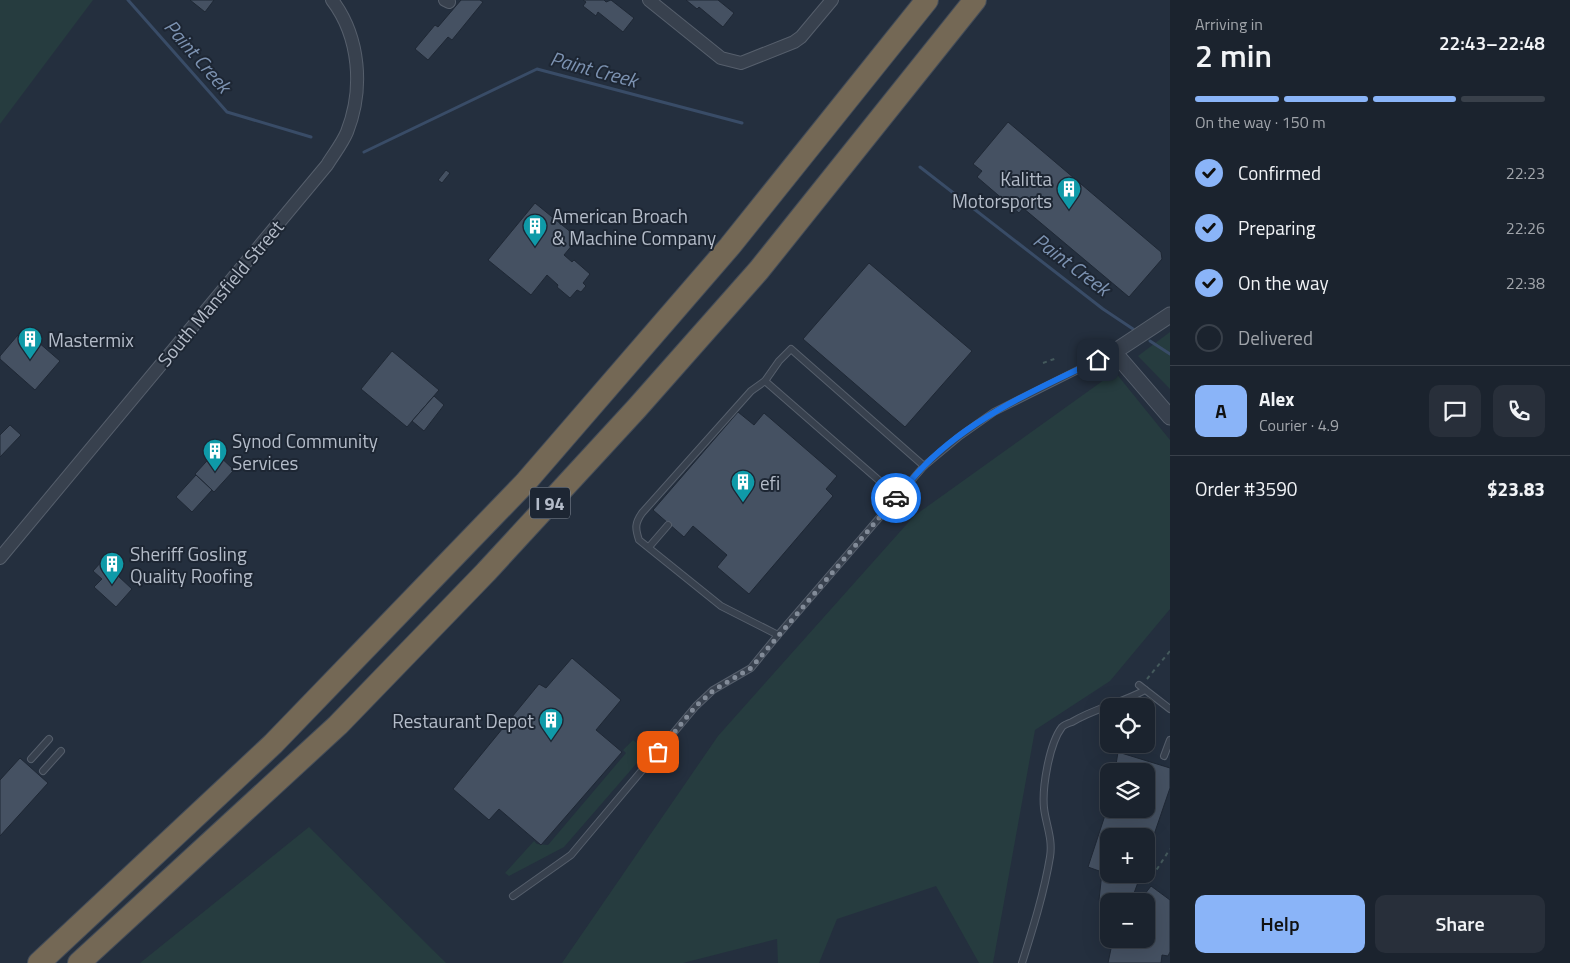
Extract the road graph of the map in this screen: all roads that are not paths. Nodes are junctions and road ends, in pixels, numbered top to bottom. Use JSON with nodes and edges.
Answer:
{"nodes":[{"id":1,"x":332,"y":0,"type":"edge"},
{"id":2,"x":649,"y":0,"type":"edge"},
{"id":3,"x":832,"y":0,"type":"edge"},
{"id":4,"x":927,"y":0,"type":"edge"},
{"id":5,"x":976,"y":0,"type":"edge"},
{"id":6,"x":1170,"y":314,"type":"edge"},
{"id":7,"x":1114,"y":352,"type":"junction"},
{"id":8,"x":765,"y":381,"type":"junction"},
{"id":9,"x":1170,"y":416,"type":"edge"},
{"id":10,"x":924,"y":466,"type":"junction"},
{"id":11,"x":898,"y":497,"type":"junction"},
{"id":12,"x":668,"y":525,"type":"dead end"},
{"id":13,"x":649,"y":547,"type":"junction"},
{"id":14,"x":0,"y":558,"type":"edge"},
{"id":15,"x":778,"y":635,"type":"junction"},
{"id":16,"x":1170,"y":709,"type":"edge"},
{"id":17,"x":48,"y":739,"type":"dead end"},
{"id":18,"x":1170,"y":740,"type":"edge"},
{"id":19,"x":61,"y":751,"type":"dead end"},
{"id":20,"x":1164,"y":756,"type":"dead end"},
{"id":21,"x":31,"y":759,"type":"dead end"},
{"id":22,"x":43,"y":771,"type":"dead end"},
{"id":23,"x":514,"y":896,"type":"dead end"},
{"id":24,"x":39,"y":963,"type":"edge"},
{"id":25,"x":79,"y":963,"type":"edge"},
{"id":26,"x":1022,"y":963,"type":"edge"}],
"edges":[{"from":1,"to":14,"type":"street","name":"South Mansfield Street"},
{"from":2,"to":3,"type":"street"},
{"from":4,"to":24,"type":"highway","number":"I 94"},
{"from":5,"to":25,"type":"highway","number":"I 94"},
{"from":6,"to":7,"type":"street"},
{"from":7,"to":9,"type":"street"},
{"from":7,"to":10,"type":"lane"},
{"from":8,"to":10,"type":"lane"},
{"from":8,"to":11,"type":"lane"},
{"from":8,"to":13,"type":"lane"},
{"from":10,"to":11,"type":"lane"},
{"from":11,"to":15,"type":"lane"},
{"from":12,"to":13,"type":"lane"},
{"from":13,"to":15,"type":"lane"},
{"from":15,"to":23,"type":"lane"},
{"from":16,"to":26,"type":"lane"},
{"from":17,"to":21,"type":"lane"},
{"from":18,"to":20,"type":"lane"},
{"from":19,"to":22,"type":"lane"}]}
